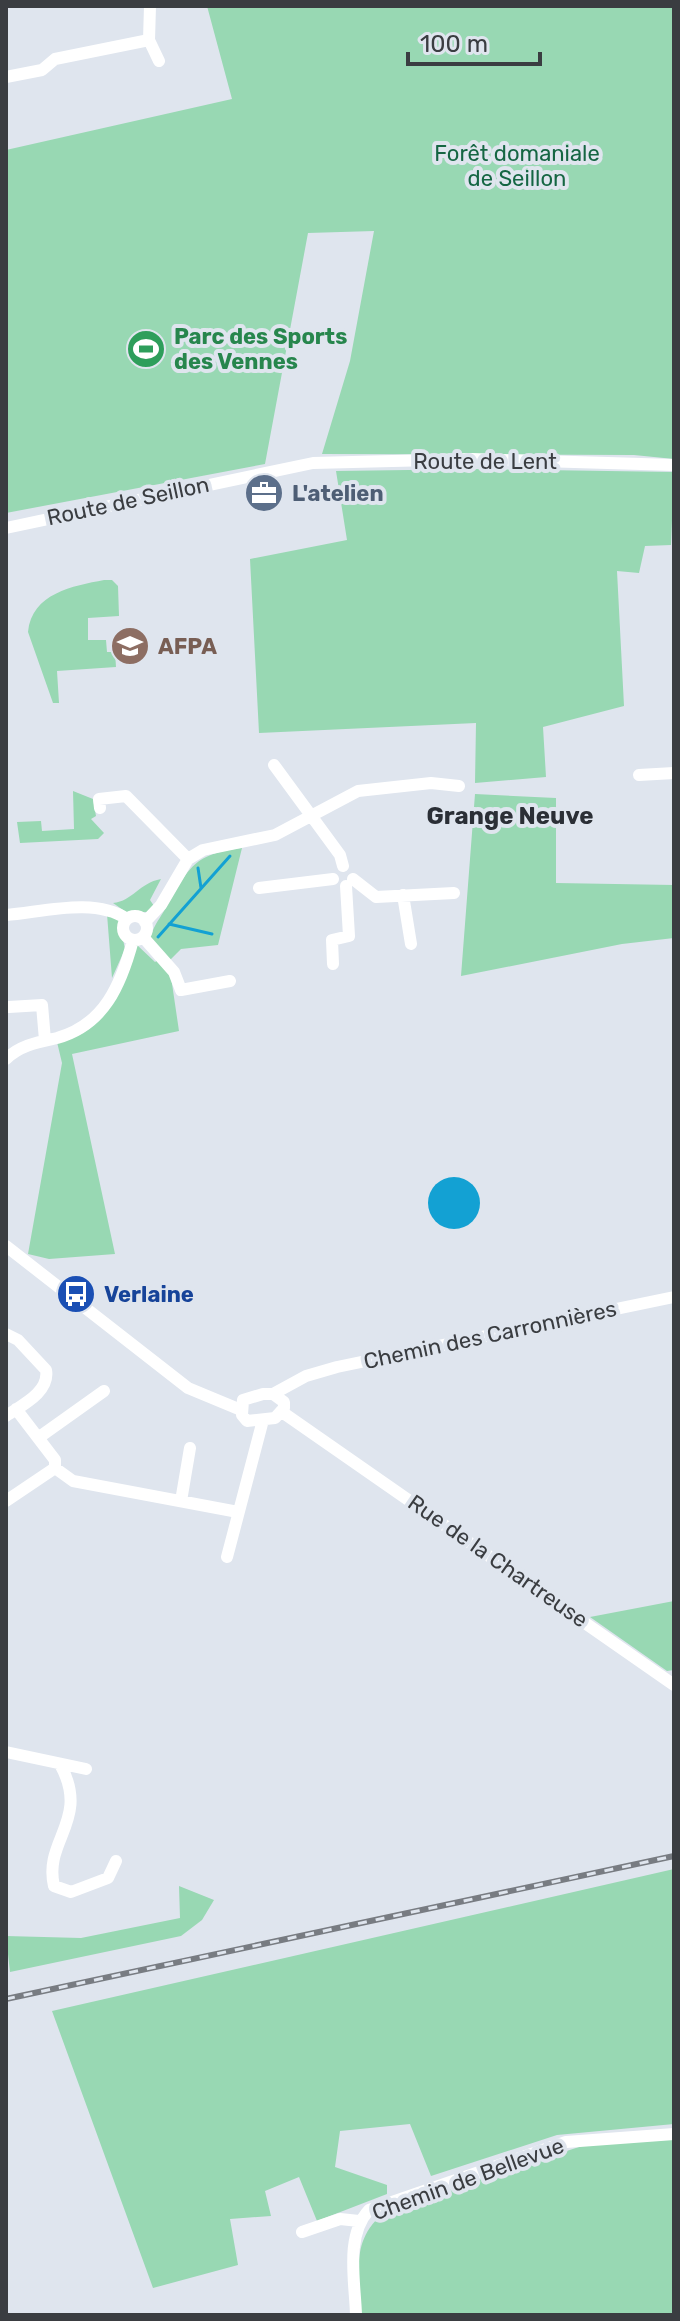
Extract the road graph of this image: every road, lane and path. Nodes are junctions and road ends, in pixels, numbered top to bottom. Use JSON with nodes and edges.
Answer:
{"nodes":[{"id":1,"x":150,"y":6,"type":"edge"},
{"id":2,"x":149,"y":40,"type":"junction"},
{"id":3,"x":159,"y":61,"type":"dead end"},
{"id":4,"x":6,"y":77,"type":"edge"},
{"id":5,"x":297,"y":465,"type":"joint"},
{"id":6,"x":674,"y":465,"type":"edge"},
{"id":7,"x":6,"y":528,"type":"edge"},
{"id":8,"x":274,"y":765,"type":"dead end"},
{"id":9,"x":674,"y":773,"type":"edge"},
{"id":10,"x":639,"y":775,"type":"dead end"},
{"id":11,"x":459,"y":786,"type":"dead end"},
{"id":12,"x":100,"y":808,"type":"dead end"},
{"id":13,"x":311,"y":816,"type":"junction"},
{"id":14,"x":188,"y":859,"type":"junction"},
{"id":15,"x":343,"y":866,"type":"junction"},
{"id":16,"x":333,"y":879,"type":"junction"},
{"id":17,"x":350,"y":883,"type":"junction"},
{"id":18,"x":259,"y":888,"type":"dead end"},
{"id":19,"x":454,"y":893,"type":"dead end"},
{"id":20,"x":403,"y":895,"type":"junction"},
{"id":21,"x":6,"y":915,"type":"edge"},
{"id":22,"x":127,"y":919,"type":"junction"},
{"id":23,"x":145,"y":922,"type":"junction"},
{"id":24,"x":138,"y":939,"type":"junction"},
{"id":25,"x":411,"y":944,"type":"dead end"},
{"id":26,"x":333,"y":964,"type":"dead end"},
{"id":27,"x":230,"y":981,"type":"dead end"},
{"id":28,"x":9,"y":1007,"type":"dead end"},
{"id":29,"x":45,"y":1040,"type":"junction"},
{"id":30,"x":6,"y":1059,"type":"edge"},
{"id":31,"x":6,"y":1246,"type":"edge"},
{"id":32,"x":674,"y":1297,"type":"edge"},
{"id":33,"x":6,"y":1334,"type":"edge"},
{"id":34,"x":104,"y":1391,"type":"dead end"},
{"id":35,"x":243,"y":1404,"type":"junction"},
{"id":36,"x":271,"y":1411,"type":"junction"},
{"id":37,"x":11,"y":1412,"type":"edge"},
{"id":38,"x":38,"y":1438,"type":"junction"},
{"id":39,"x":190,"y":1448,"type":"dead end"},
{"id":40,"x":55,"y":1468,"type":"junction"},
{"id":41,"x":6,"y":1501,"type":"edge"},
{"id":42,"x":181,"y":1501,"type":"junction"},
{"id":43,"x":238,"y":1512,"type":"junction"},
{"id":44,"x":227,"y":1557,"type":"dead end"},
{"id":45,"x":674,"y":1685,"type":"edge"},
{"id":46,"x":6,"y":1752,"type":"edge"},
{"id":47,"x":60,"y":1764,"type":"junction"},
{"id":48,"x":86,"y":1769,"type":"dead end"},
{"id":49,"x":116,"y":1861,"type":"dead end"},
{"id":50,"x":674,"y":2134,"type":"edge"},
{"id":51,"x":359,"y":2221,"type":"junction"},
{"id":52,"x":302,"y":2232,"type":"dead end"},
{"id":53,"x":356,"y":2315,"type":"edge"}],
"edges":[{"from":1,"to":2,"type":"street"},
{"from":2,"to":3,"type":"street"},
{"from":2,"to":4,"type":"street"},
{"from":5,"to":6,"type":"street","name":"Route de Lent"},
{"from":5,"to":7,"type":"street","name":"Route de Seillon"},
{"from":8,"to":13,"type":"street"},
{"from":9,"to":10,"type":"street"},
{"from":11,"to":13,"type":"street"},
{"from":12,"to":14,"type":"street"},
{"from":13,"to":14,"type":"street"},
{"from":13,"to":15,"type":"street"},
{"from":14,"to":23,"type":"street"},
{"from":15,"to":16,"type":"street"},
{"from":15,"to":17,"type":"street"},
{"from":16,"to":17,"type":"street"},
{"from":16,"to":18,"type":"street"},
{"from":17,"to":20,"type":"street"},
{"from":17,"to":26,"type":"street"},
{"from":19,"to":20,"type":"street"},
{"from":20,"to":25,"type":"street"},
{"from":21,"to":22,"type":"street"},
{"from":22,"to":23,"type":"street"},
{"from":22,"to":24,"type":"street"},
{"from":23,"to":24,"type":"street"},
{"from":24,"to":27,"type":"street"},
{"from":24,"to":29,"type":"street"},
{"from":28,"to":29,"type":"street"},
{"from":29,"to":30,"type":"street"},
{"from":31,"to":35,"type":"street"},
{"from":32,"to":36,"type":"street","name":"Chemin des Carronnières"},
{"from":33,"to":37,"type":"street"},
{"from":34,"to":38,"type":"street"},
{"from":35,"to":36,"type":"street"},
{"from":35,"to":36,"type":"street","name":"Rue de la Chartreuse"},
{"from":36,"to":43,"type":"street"},
{"from":36,"to":45,"type":"street","name":"Rue de la Chartreuse"},
{"from":37,"to":38,"type":"street"},
{"from":38,"to":40,"type":"street"},
{"from":39,"to":42,"type":"street"},
{"from":40,"to":41,"type":"street"},
{"from":40,"to":42,"type":"street"},
{"from":42,"to":43,"type":"street"},
{"from":43,"to":44,"type":"street"},
{"from":46,"to":47,"type":"street"},
{"from":47,"to":48,"type":"street"},
{"from":47,"to":49,"type":"street"},
{"from":50,"to":51,"type":"street","name":"Chemin de Bellevue"},
{"from":51,"to":52,"type":"street"},
{"from":51,"to":53,"type":"street","name":"Chemin de Bellevue"}]}
